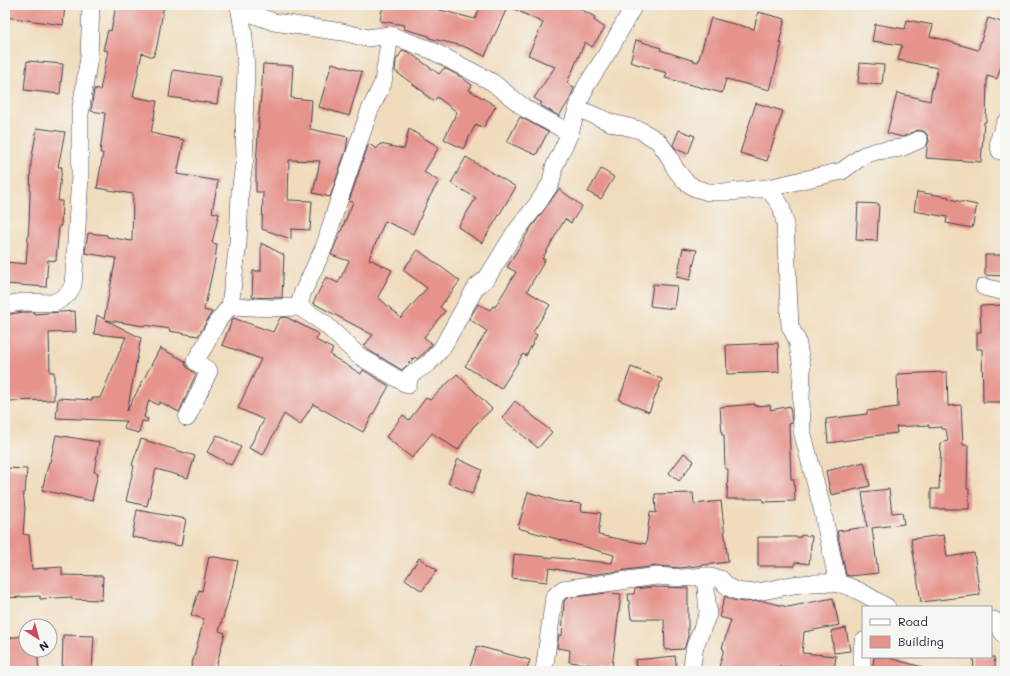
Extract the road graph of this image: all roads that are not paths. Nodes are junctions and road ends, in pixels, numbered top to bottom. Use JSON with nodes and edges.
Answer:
{"nodes":[{"id":1,"x":91,"y":5,"type":"edge"},
{"id":2,"x":634,"y":5,"type":"edge"},
{"id":3,"x":239,"y":6,"type":"edge"},
{"id":4,"x":390,"y":35,"type":"junction"},
{"id":5,"x":577,"y":108,"type":"junction"},
{"id":6,"x":1005,"y":123,"type":"edge"},
{"id":7,"x":570,"y":133,"type":"junction"},
{"id":8,"x":919,"y":140,"type":"dead end"},
{"id":9,"x":1005,"y":151,"type":"edge"},
{"id":10,"x":768,"y":188,"type":"junction"},
{"id":11,"x":984,"y":287,"type":"dead end"},
{"id":12,"x":1005,"y":292,"type":"edge"},
{"id":13,"x":5,"y":305,"type":"edge"},
{"id":14,"x":230,"y":306,"type":"junction"},
{"id":15,"x":299,"y":307,"type":"junction"},
{"id":16,"x":187,"y":418,"type":"dead end"},
{"id":17,"x":705,"y":576,"type":"junction"},
{"id":18,"x":838,"y":584,"type":"junction"},
{"id":19,"x":868,"y":602,"type":"edge"},
{"id":20,"x":883,"y":606,"type":"edge"},
{"id":21,"x":997,"y":619,"type":"edge"},
{"id":22,"x":1005,"y":636,"type":"edge"},
{"id":23,"x":862,"y":658,"type":"edge"},
{"id":24,"x":544,"y":671,"type":"edge"},
{"id":25,"x":691,"y":671,"type":"edge"},
{"id":26,"x":862,"y":671,"type":"edge"}],
"edges":[{"from":1,"to":13,"type":"street"},
{"from":2,"to":5,"type":"street"},
{"from":3,"to":4,"type":"street"},
{"from":3,"to":14,"type":"street"},
{"from":4,"to":7,"type":"street"},
{"from":4,"to":15,"type":"street"},
{"from":5,"to":7,"type":"street"},
{"from":5,"to":10,"type":"street"},
{"from":6,"to":9,"type":"street"},
{"from":7,"to":15,"type":"street"},
{"from":8,"to":10,"type":"street"},
{"from":10,"to":18,"type":"street"},
{"from":11,"to":12,"type":"street"},
{"from":14,"to":15,"type":"street"},
{"from":14,"to":16,"type":"street"},
{"from":17,"to":18,"type":"street"},
{"from":17,"to":24,"type":"street"},
{"from":17,"to":25,"type":"street"},
{"from":18,"to":19,"type":"street"},
{"from":19,"to":20,"type":"street"},
{"from":21,"to":22,"type":"street"},
{"from":23,"to":26,"type":"street"}]}
